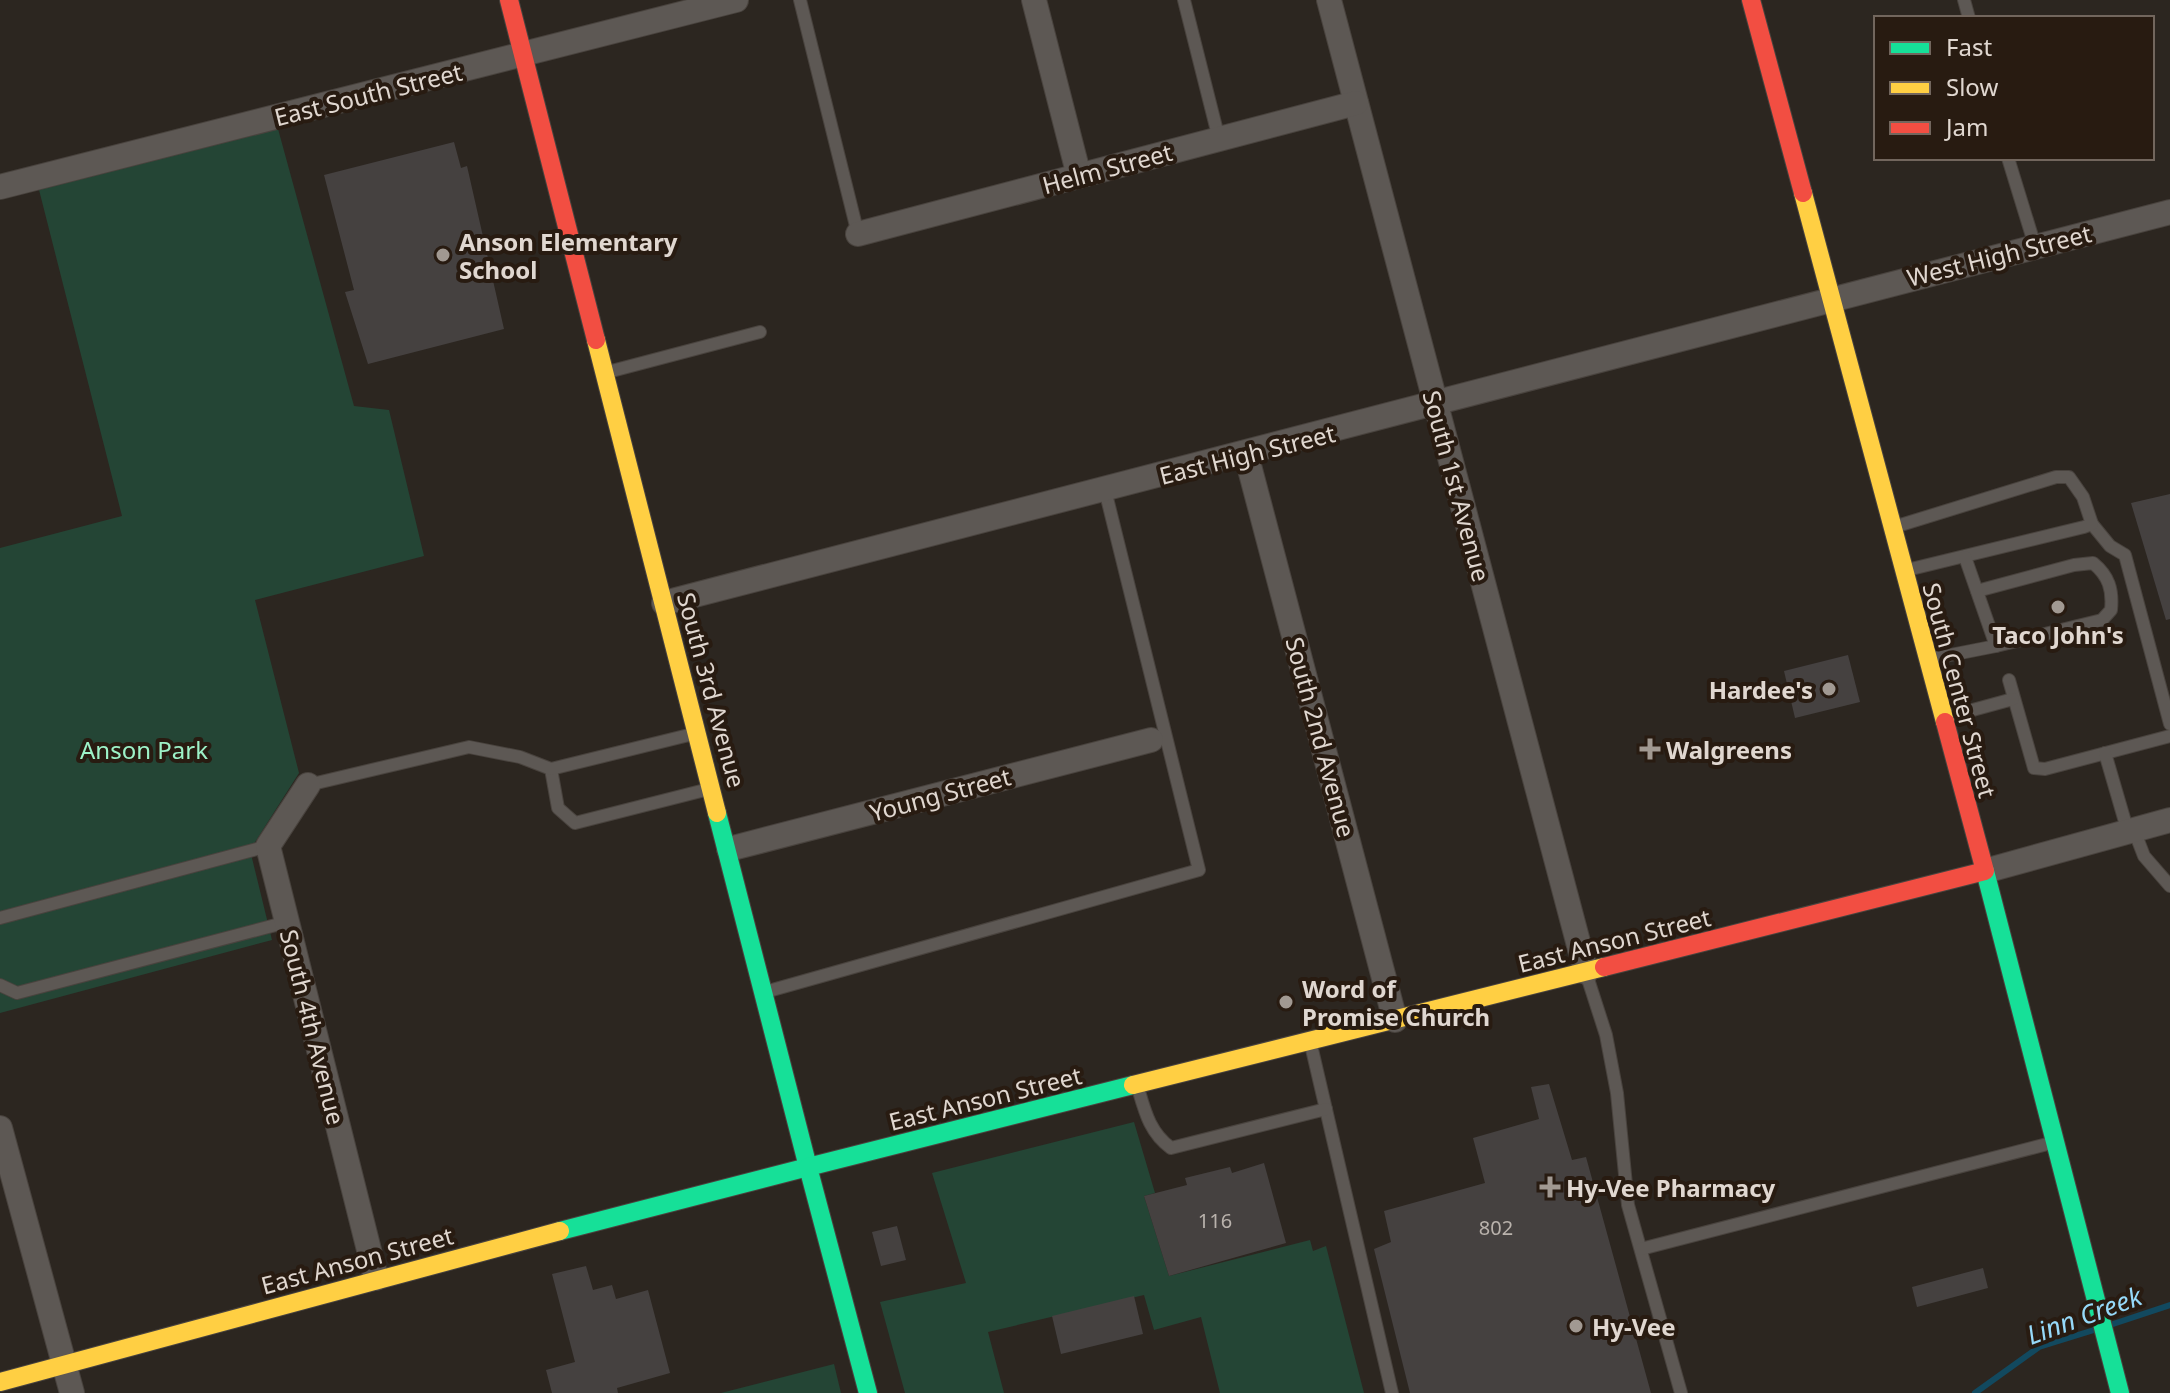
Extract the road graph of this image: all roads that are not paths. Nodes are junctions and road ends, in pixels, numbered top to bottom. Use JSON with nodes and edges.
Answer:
{"nodes":[{"id":1,"x":509,"y":0,"type":"edge"},
{"id":2,"x":736,"y":0,"type":"edge"},
{"id":3,"x":800,"y":0,"type":"edge"},
{"id":4,"x":1034,"y":0,"type":"edge"},
{"id":5,"x":1184,"y":0,"type":"edge"},
{"id":6,"x":1329,"y":0,"type":"edge"},
{"id":7,"x":1751,"y":0,"type":"edge"},
{"id":8,"x":523,"y":55,"type":"junction"},
{"id":9,"x":1356,"y":103,"type":"junction"},
{"id":10,"x":1219,"y":139,"type":"junction"},
{"id":11,"x":2009,"y":160,"type":"edge"},
{"id":12,"x":1079,"y":176,"type":"junction"},
{"id":13,"x":0,"y":187,"type":"edge"},
{"id":14,"x":2170,"y":212,"type":"edge"},
{"id":15,"x":858,"y":234,"type":"joint"},
{"id":16,"x":2035,"y":246,"type":"junction"},
{"id":17,"x":1828,"y":298,"type":"junction"},
{"id":18,"x":760,"y":332,"type":"dead end"},
{"id":19,"x":603,"y":373,"type":"junction"},
{"id":20,"x":1436,"y":405,"type":"junction"},
{"id":21,"x":1246,"y":454,"type":"junction"},
{"id":22,"x":1105,"y":490,"type":"junction"},
{"id":23,"x":2092,"y":524,"type":"junction"},
{"id":24,"x":1891,"y":528,"type":"junction"},
{"id":25,"x":1965,"y":557,"type":"junction"},
{"id":26,"x":1903,"y":571,"type":"junction"},
{"id":27,"x":1977,"y":591,"type":"junction"},
{"id":28,"x":664,"y":603,"type":"junction"},
{"id":29,"x":1996,"y":646,"type":"junction"},
{"id":30,"x":1927,"y":660,"type":"junction"},
{"id":31,"x":2165,"y":676,"type":"edge"},
{"id":32,"x":2009,"y":680,"type":"dead end"},
{"id":33,"x":2013,"y":699,"type":"junction"},
{"id":34,"x":1943,"y":718,"type":"junction"},
{"id":35,"x":2170,"y":724,"type":"edge"},
{"id":36,"x":698,"y":733,"type":"junction"},
{"id":37,"x":2170,"y":736,"type":"edge"},
{"id":38,"x":1151,"y":740,"type":"dead end"},
{"id":39,"x":2105,"y":753,"type":"junction"},
{"id":40,"x":551,"y":769,"type":"junction"},
{"id":41,"x":308,"y":785,"type":"joint"},
{"id":42,"x":713,"y":788,"type":"junction"},
{"id":43,"x":2170,"y":820,"type":"edge"},
{"id":44,"x":2131,"y":831,"type":"junction"},
{"id":45,"x":268,"y":846,"type":"junction"},
{"id":46,"x":729,"y":849,"type":"junction"},
{"id":47,"x":1985,"y":871,"type":"junction"},
{"id":48,"x":2170,"y":886,"type":"edge"},
{"id":49,"x":0,"y":918,"type":"edge"},
{"id":50,"x":287,"y":922,"type":"junction"},
{"id":51,"x":1586,"y":972,"type":"junction"},
{"id":52,"x":0,"y":985,"type":"edge"},
{"id":53,"x":765,"y":992,"type":"junction"},
{"id":54,"x":1395,"y":1020,"type":"junction"},
{"id":55,"x":1310,"y":1042,"type":"junction"},
{"id":56,"x":1137,"y":1085,"type":"junction"},
{"id":57,"x":1326,"y":1109,"type":"junction"},
{"id":58,"x":0,"y":1128,"type":"edge"},
{"id":59,"x":2055,"y":1142,"type":"junction"},
{"id":60,"x":808,"y":1167,"type":"junction"},
{"id":61,"x":1641,"y":1249,"type":"junction"},
{"id":62,"x":376,"y":1278,"type":"junction"},
{"id":63,"x":64,"y":1365,"type":"junction"},
{"id":64,"x":0,"y":1382,"type":"edge"},
{"id":65,"x":72,"y":1393,"type":"edge"},
{"id":66,"x":868,"y":1393,"type":"edge"},
{"id":67,"x":1392,"y":1393,"type":"edge"},
{"id":68,"x":1681,"y":1393,"type":"edge"},
{"id":69,"x":2120,"y":1393,"type":"edge"}],
"edges":[{"from":1,"to":8,"type":"main road","name":"South 3rd Avenue"},
{"from":2,"to":8,"type":"street","name":"East South Street"},
{"from":3,"to":15,"type":"lane"},
{"from":4,"to":12,"type":"street"},
{"from":5,"to":10,"type":"lane"},
{"from":6,"to":9,"type":"street","name":"South 1st Avenue"},
{"from":7,"to":17,"type":"main road","name":"South Center Street"},
{"from":8,"to":13,"type":"street","name":"East South Street"},
{"from":8,"to":19,"type":"main road","name":"South 3rd Avenue"},
{"from":9,"to":10,"type":"street","name":"Helm Street"},
{"from":9,"to":20,"type":"street","name":"South 1st Avenue"},
{"from":10,"to":12,"type":"street","name":"Helm Street"},
{"from":11,"to":16,"type":"lane"},
{"from":12,"to":15,"type":"street","name":"Helm Street"},
{"from":14,"to":16,"type":"street","name":"West High Street"},
{"from":16,"to":17,"type":"street","name":"West High Street"},
{"from":17,"to":20,"type":"street","name":"East High Street"},
{"from":17,"to":24,"type":"main road","name":"South Center Street"},
{"from":18,"to":19,"type":"lane"},
{"from":19,"to":28,"type":"main road","name":"South 3rd Avenue"},
{"from":20,"to":21,"type":"street","name":"East High Street"},
{"from":20,"to":51,"type":"street","name":"South 1st Avenue"},
{"from":21,"to":22,"type":"street","name":"East High Street"},
{"from":21,"to":54,"type":"street","name":"South 2nd Avenue"},
{"from":22,"to":28,"type":"street","name":"East High Street"},
{"from":22,"to":53,"type":"lane"},
{"from":23,"to":24,"type":"lane"},
{"from":23,"to":25,"type":"lane"},
{"from":23,"to":31,"type":"lane"},
{"from":24,"to":26,"type":"main road","name":"South Center Street"},
{"from":25,"to":26,"type":"lane"},
{"from":25,"to":27,"type":"lane"},
{"from":26,"to":30,"type":"main road","name":"South Center Street"},
{"from":27,"to":29,"type":"lane"},
{"from":27,"to":29,"type":"lane"},
{"from":28,"to":36,"type":"main road","name":"South 3rd Avenue"},
{"from":29,"to":30,"type":"lane"},
{"from":30,"to":34,"type":"main road","name":"South Center Street"},
{"from":31,"to":35,"type":"lane"},
{"from":32,"to":33,"type":"lane"},
{"from":33,"to":34,"type":"lane"},
{"from":33,"to":39,"type":"lane"},
{"from":34,"to":47,"type":"main road","name":"South Center Street"},
{"from":36,"to":40,"type":"lane"},
{"from":36,"to":42,"type":"main road","name":"South 3rd Avenue"},
{"from":37,"to":39,"type":"lane"},
{"from":38,"to":46,"type":"street","name":"Young Street"},
{"from":39,"to":44,"type":"lane"},
{"from":40,"to":41,"type":"lane"},
{"from":40,"to":42,"type":"lane"},
{"from":41,"to":45,"type":"street"},
{"from":42,"to":46,"type":"main road","name":"South 3rd Avenue"},
{"from":43,"to":44,"type":"street"},
{"from":44,"to":47,"type":"street"},
{"from":44,"to":48,"type":"lane"},
{"from":45,"to":49,"type":"lane"},
{"from":45,"to":50,"type":"street","name":"South 4th Avenue"},
{"from":46,"to":53,"type":"main road","name":"South 3rd Avenue"},
{"from":47,"to":51,"type":"main road","name":"East Anson Street"},
{"from":47,"to":59,"type":"main road","name":"South Center Street"},
{"from":50,"to":52,"type":"lane"},
{"from":50,"to":62,"type":"street","name":"South 4th Avenue"},
{"from":51,"to":54,"type":"main road","name":"East Anson Street"},
{"from":51,"to":61,"type":"lane"},
{"from":53,"to":60,"type":"main road","name":"South 3rd Avenue"},
{"from":54,"to":55,"type":"main road","name":"East Anson Street"},
{"from":55,"to":56,"type":"main road","name":"East Anson Street"},
{"from":55,"to":57,"type":"lane"},
{"from":56,"to":57,"type":"lane"},
{"from":56,"to":60,"type":"main road","name":"East Anson Street"},
{"from":57,"to":67,"type":"lane"},
{"from":58,"to":63,"type":"street"},
{"from":59,"to":61,"type":"lane"},
{"from":59,"to":69,"type":"main road","name":"South Center Street"},
{"from":60,"to":62,"type":"main road","name":"East Anson Street"},
{"from":60,"to":66,"type":"main road","name":"South 3rd Avenue"},
{"from":61,"to":68,"type":"lane"},
{"from":62,"to":63,"type":"main road","name":"East Anson Street"},
{"from":63,"to":64,"type":"main road","name":"East Anson Street"},
{"from":63,"to":65,"type":"street"}]}
